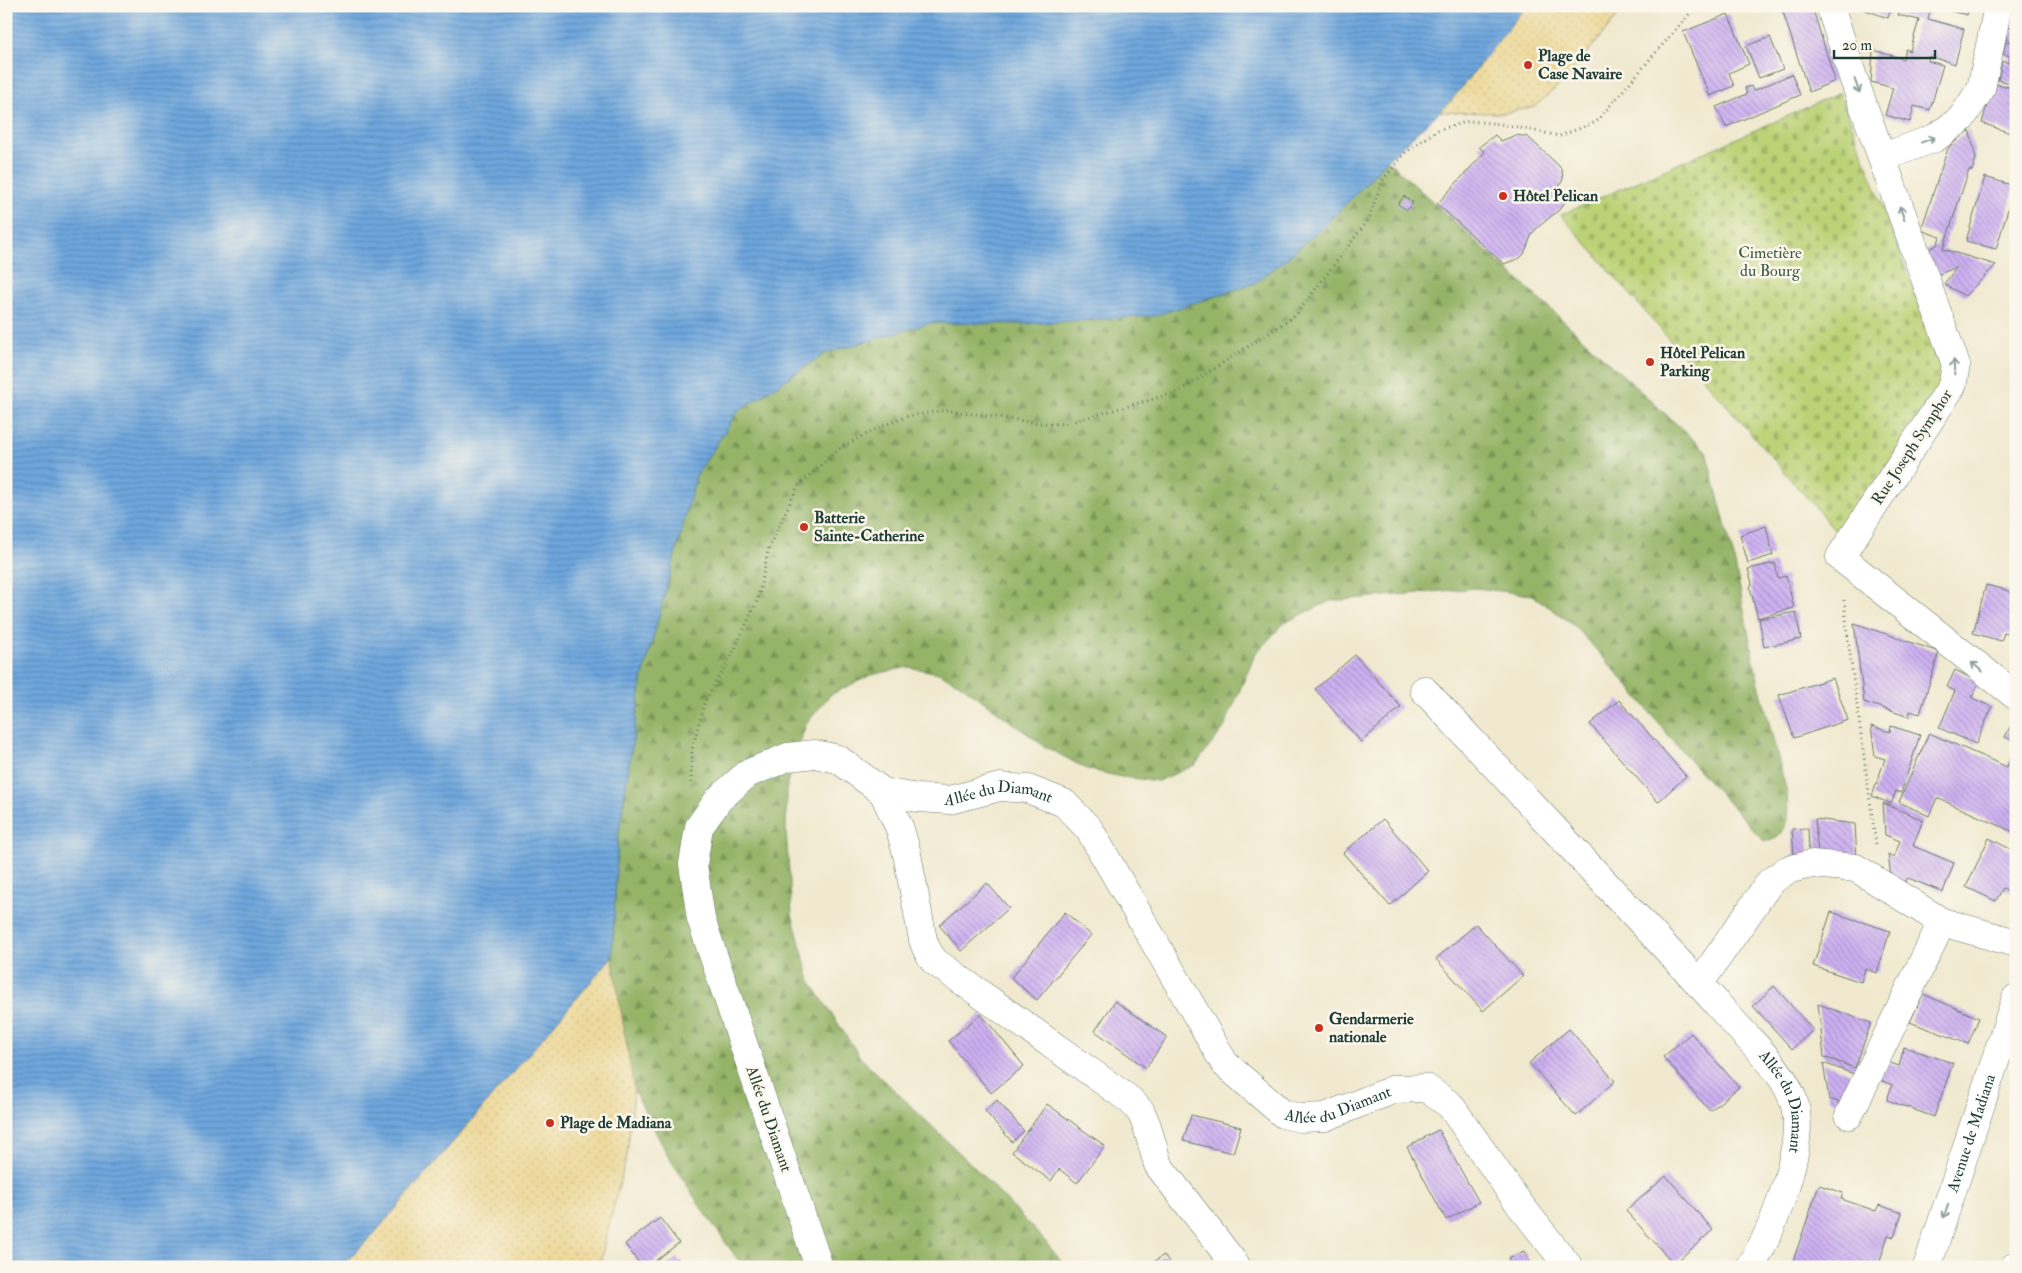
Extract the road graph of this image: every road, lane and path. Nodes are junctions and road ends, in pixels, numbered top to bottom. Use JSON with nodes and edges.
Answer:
{"nodes":[{"id":1,"x":1696,"y":6,"type":"edge"},
{"id":2,"x":1830,"y":6,"type":"edge"},
{"id":3,"x":1998,"y":6,"type":"edge"},
{"id":4,"x":1883,"y":157,"type":"junction"},
{"id":5,"x":1840,"y":557,"type":"junction"},
{"id":6,"x":1424,"y":690,"type":"dead end"},
{"id":7,"x":2016,"y":696,"type":"edge"},
{"id":8,"x":883,"y":792,"type":"junction"},
{"id":9,"x":699,"y":827,"type":"junction"},
{"id":10,"x":1880,"y":883,"type":"junction"},
{"id":11,"x":1942,"y":922,"type":"junction"},
{"id":12,"x":2016,"y":943,"type":"edge"},
{"id":13,"x":1699,"y":984,"type":"junction"},
{"id":14,"x":2016,"y":998,"type":"edge"},
{"id":15,"x":1849,"y":1116,"type":"dead end"},
{"id":16,"x":819,"y":1267,"type":"edge"},
{"id":17,"x":1237,"y":1267,"type":"edge"},
{"id":18,"x":1569,"y":1267,"type":"edge"},
{"id":19,"x":1750,"y":1267,"type":"edge"},
{"id":20,"x":1927,"y":1267,"type":"edge"}],
"edges":[{"from":1,"to":9,"type":"path"},
{"from":2,"to":4,"type":"street","name":"Rue Joseph Symphor","one_way":true},
{"from":4,"to":3,"type":"street","one_way":true},
{"from":5,"to":4,"type":"street","name":"Rue Joseph Symphor","one_way":true},
{"from":7,"to":5,"type":"street","one_way":true},
{"from":5,"to":10,"type":"path"},
{"from":6,"to":13,"type":"street","name":"Allée du Diamant"},
{"from":8,"to":9,"type":"street","name":"Allée du Diamant"},
{"from":8,"to":17,"type":"street"},
{"from":8,"to":18,"type":"street","name":"Allée du Diamant"},
{"from":9,"to":16,"type":"street","name":"Allée du Diamant"},
{"from":10,"to":11,"type":"street"},
{"from":10,"to":13,"type":"street"},
{"from":11,"to":12,"type":"street"},
{"from":11,"to":15,"type":"street"},
{"from":13,"to":19,"type":"street","name":"Allée du Diamant"},
{"from":14,"to":20,"type":"street","name":"Avenue de Madiana","one_way":true}]}
